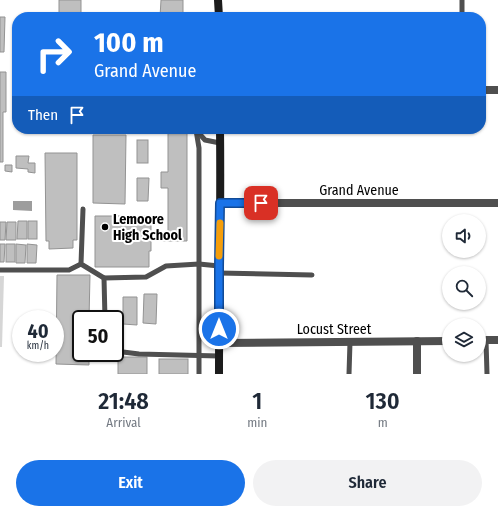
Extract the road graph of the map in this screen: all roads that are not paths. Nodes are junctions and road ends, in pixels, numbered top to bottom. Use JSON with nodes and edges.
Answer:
{"nodes":[{"id":1,"x":218,"y":0,"type":"edge"},
{"id":2,"x":462,"y":0,"type":"edge"},
{"id":3,"x":218,"y":12,"type":"edge"},
{"id":4,"x":462,"y":12,"type":"edge"},
{"id":5,"x":486,"y":90,"type":"edge"},
{"id":6,"x":498,"y":90,"type":"edge"},
{"id":7,"x":197,"y":134,"type":"edge"},
{"id":8,"x":200,"y":134,"type":"edge"},
{"id":9,"x":220,"y":134,"type":"edge"},
{"id":10,"x":220,"y":143,"type":"junction"},
{"id":11,"x":220,"y":203,"type":"junction"},
{"id":12,"x":498,"y":203,"type":"edge"},
{"id":13,"x":83,"y":209,"type":"dead end"},
{"id":14,"x":81,"y":264,"type":"junction"},
{"id":15,"x":199,"y":264,"type":"junction"},
{"id":16,"x":0,"y":270,"type":"edge"},
{"id":17,"x":219,"y":270,"type":"junction"},
{"id":18,"x":312,"y":275,"type":"dead end"},
{"id":19,"x":104,"y":278,"type":"junction"},
{"id":20,"x":105,"y":310,"type":"edge"},
{"id":21,"x":486,"y":340,"type":"edge"},
{"id":22,"x":498,"y":340,"type":"edge"},
{"id":23,"x":417,"y":341,"type":"junction"},
{"id":24,"x":442,"y":341,"type":"edge"},
{"id":25,"x":350,"y":342,"type":"junction"},
{"id":26,"x":219,"y":343,"type":"junction"},
{"id":27,"x":124,"y":352,"type":"edge"},
{"id":28,"x":199,"y":356,"type":"junction"},
{"id":29,"x":219,"y":356,"type":"junction"},
{"id":30,"x":486,"y":362,"type":"edge"},
{"id":31,"x":199,"y":374,"type":"edge"},
{"id":32,"x":219,"y":374,"type":"edge"},
{"id":33,"x":349,"y":374,"type":"edge"},
{"id":34,"x":417,"y":374,"type":"edge"},
{"id":35,"x":487,"y":374,"type":"edge"}],
"edges":[{"from":1,"to":3,"type":"main road"},
{"from":2,"to":4,"type":"lane"},
{"from":5,"to":6,"type":"street"},
{"from":7,"to":15,"type":"lane"},
{"from":8,"to":10,"type":"lane"},
{"from":9,"to":10,"type":"main road"},
{"from":10,"to":11,"type":"main road"},
{"from":11,"to":12,"type":"street","name":"Grand Avenue"},
{"from":11,"to":17,"type":"main road"},
{"from":13,"to":14,"type":"lane"},
{"from":14,"to":16,"type":"lane"},
{"from":14,"to":19,"type":"lane"},
{"from":15,"to":17,"type":"lane"},
{"from":15,"to":19,"type":"lane"},
{"from":15,"to":28,"type":"lane"},
{"from":17,"to":18,"type":"lane"},
{"from":17,"to":26,"type":"main road"},
{"from":19,"to":20,"type":"lane"},
{"from":21,"to":22,"type":"street"},
{"from":23,"to":24,"type":"street","name":"Locust Street"},
{"from":23,"to":25,"type":"street","name":"Locust Street"},
{"from":23,"to":34,"type":"street"},
{"from":25,"to":26,"type":"street","name":"Locust Street"},
{"from":25,"to":33,"type":"lane"},
{"from":26,"to":29,"type":"main road"},
{"from":27,"to":28,"type":"lane"},
{"from":28,"to":29,"type":"lane"},
{"from":28,"to":31,"type":"lane"},
{"from":29,"to":32,"type":"main road"},
{"from":30,"to":35,"type":"lane"}]}
